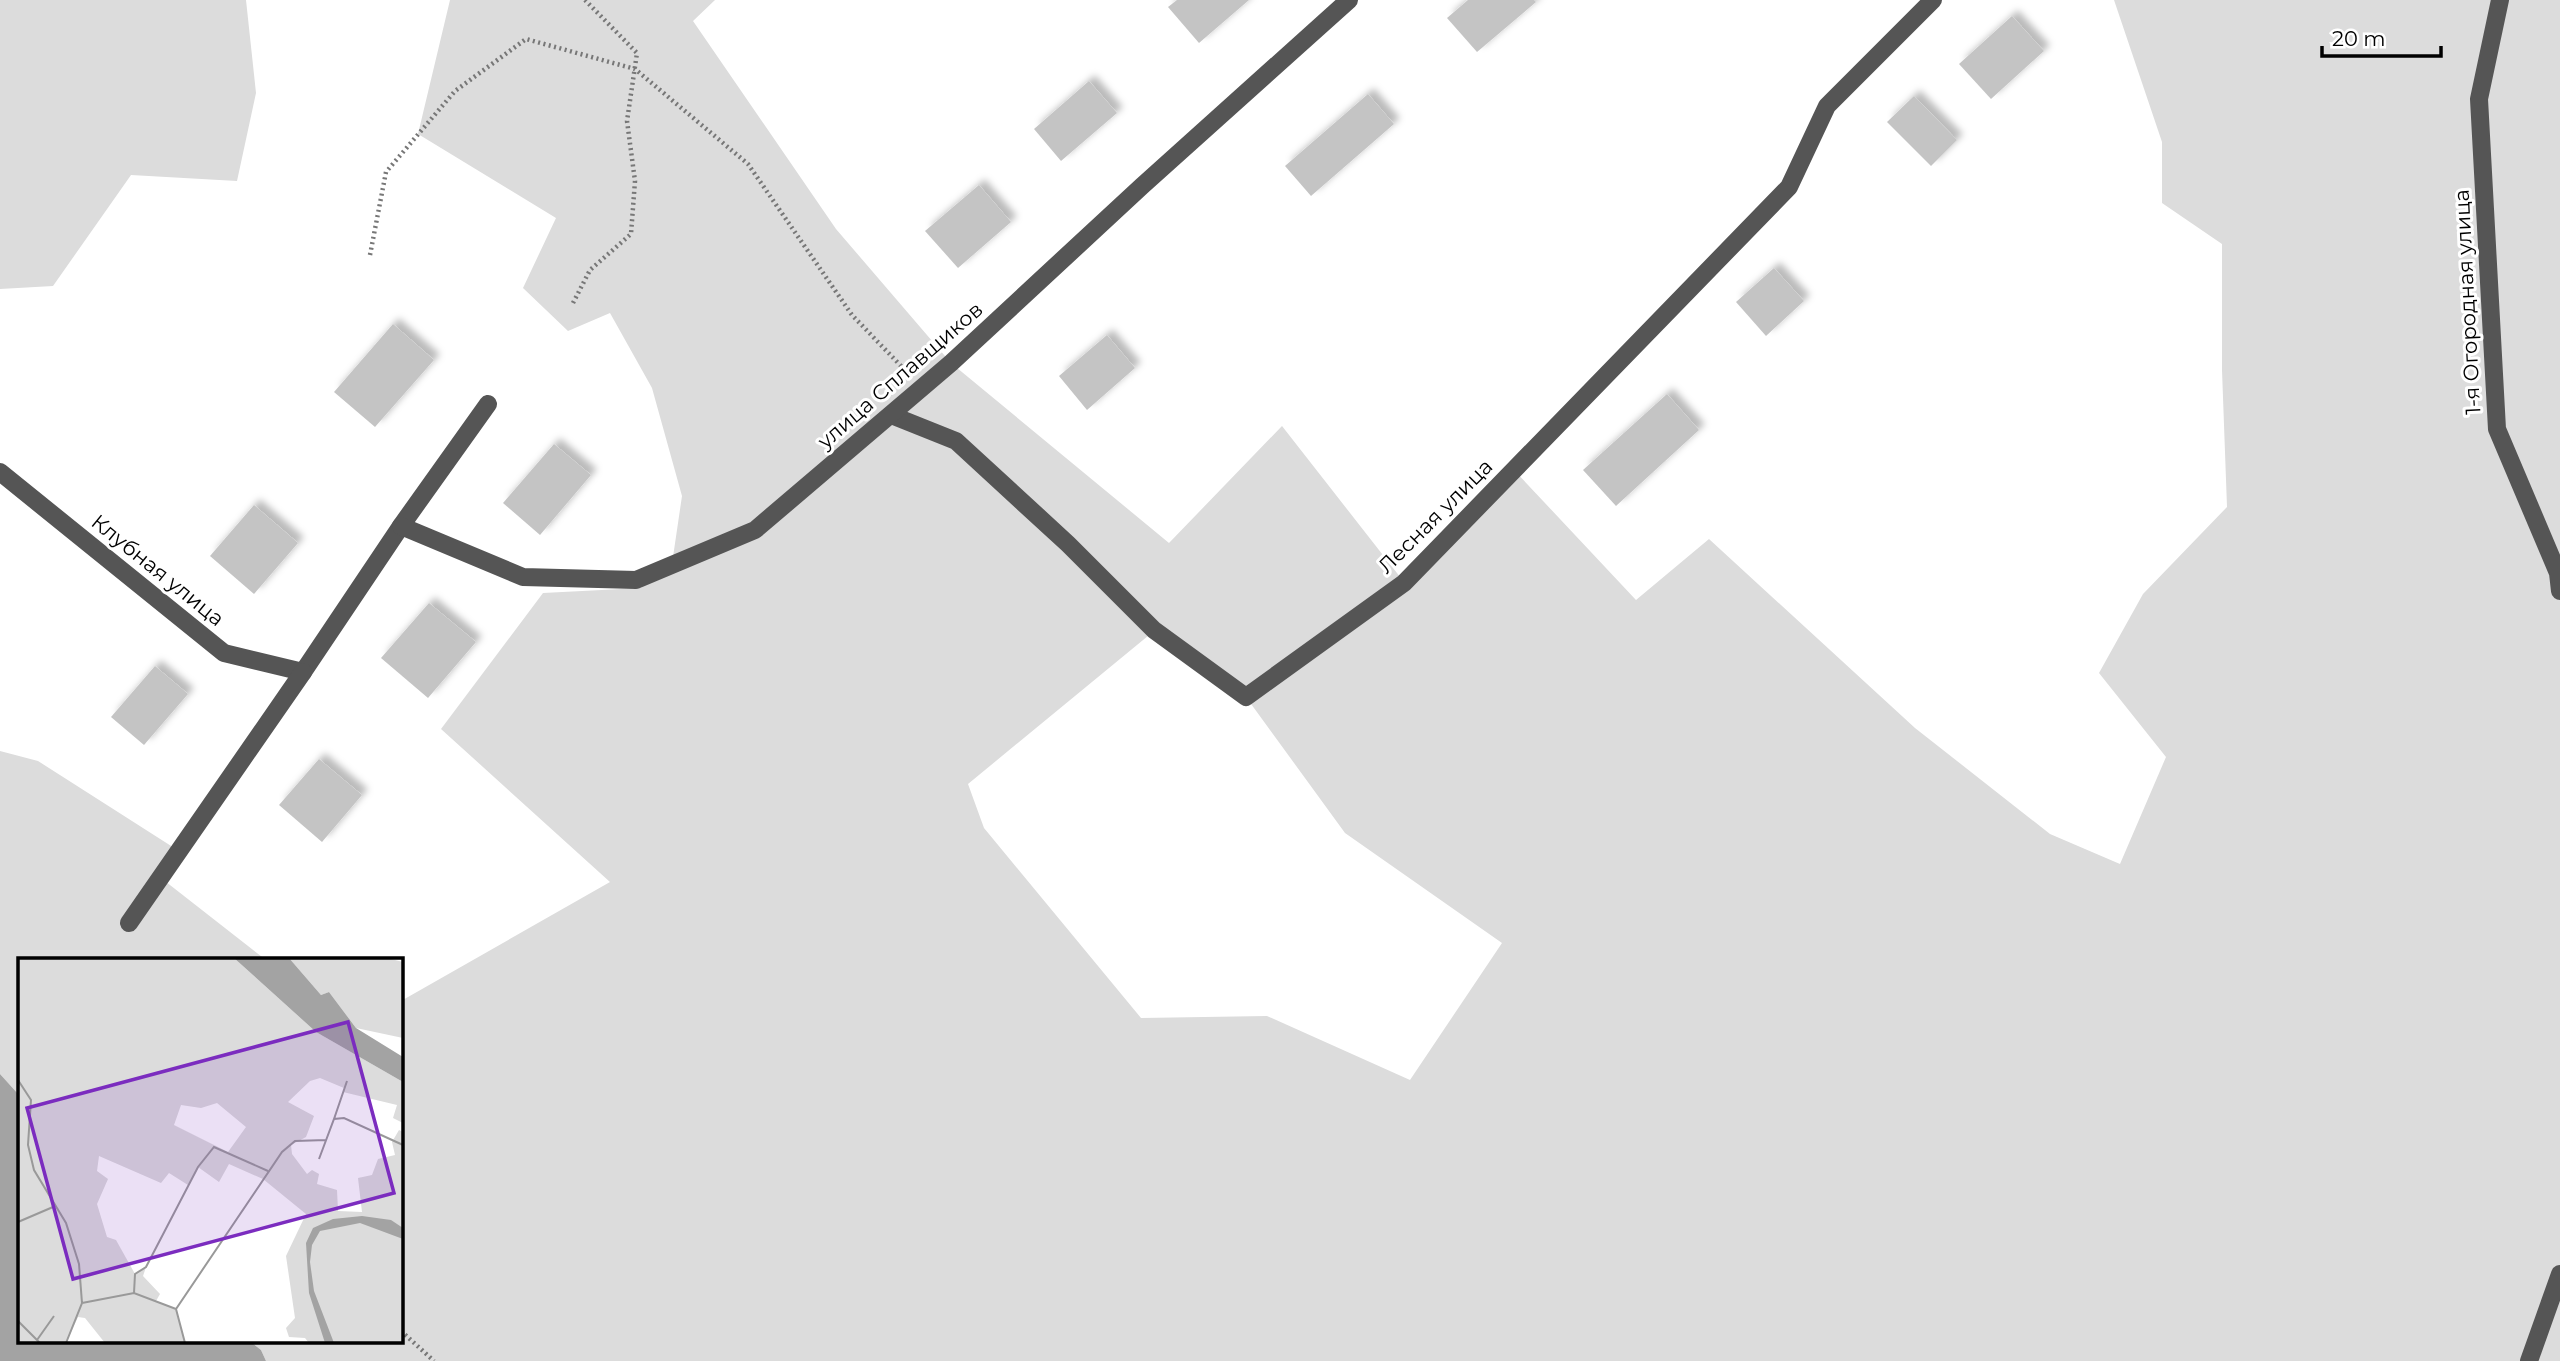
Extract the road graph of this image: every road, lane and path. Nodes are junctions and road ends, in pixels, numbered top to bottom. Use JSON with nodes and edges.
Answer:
{"nodes":[{"id":1,"x":585,"y":0,"type":"edge"},
{"id":2,"x":1349,"y":0,"type":"edge"},
{"id":3,"x":1933,"y":0,"type":"edge"},
{"id":4,"x":2500,"y":0,"type":"edge"},
{"id":5,"x":635,"y":69,"type":"junction"},
{"id":6,"x":370,"y":255,"type":"dead end"},
{"id":7,"x":573,"y":303,"type":"dead end"},
{"id":8,"x":922,"y":387,"type":"junction"},
{"id":9,"x":488,"y":404,"type":"dead end"},
{"id":10,"x":891,"y":415,"type":"junction"},
{"id":11,"x":0,"y":472,"type":"edge"},
{"id":12,"x":401,"y":526,"type":"junction"},
{"id":13,"x":2559,"y":572,"type":"edge"},
{"id":14,"x":2560,"y":591,"type":"edge"},
{"id":15,"x":303,"y":672,"type":"junction"},
{"id":16,"x":129,"y":923,"type":"dead end"},
{"id":17,"x":2560,"y":1273,"type":"edge"},
{"id":18,"x":402,"y":1332,"type":"edge"},
{"id":19,"x":434,"y":1361,"type":"edge"},
{"id":20,"x":2529,"y":1361,"type":"edge"}],
"edges":[{"from":1,"to":5,"type":"path"},
{"from":2,"to":8,"type":"street","name":"улица Сплавщиков"},
{"from":3,"to":10,"type":"street","name":"Лесная улица"},
{"from":4,"to":13,"type":"street","name":"1-я Огородная улица"},
{"from":5,"to":6,"type":"path"},
{"from":5,"to":7,"type":"path"},
{"from":5,"to":8,"type":"path"},
{"from":8,"to":10,"type":"street","name":"улица Сплавщиков"},
{"from":9,"to":12,"type":"street"},
{"from":10,"to":12,"type":"street","name":"улица Сплавщиков"},
{"from":11,"to":15,"type":"street","name":"Клубная улица"},
{"from":12,"to":15,"type":"street"},
{"from":13,"to":14,"type":"street","name":"1-я Огородная улица"},
{"from":15,"to":16,"type":"street"},
{"from":17,"to":20,"type":"street"},
{"from":18,"to":19,"type":"path"}]}
